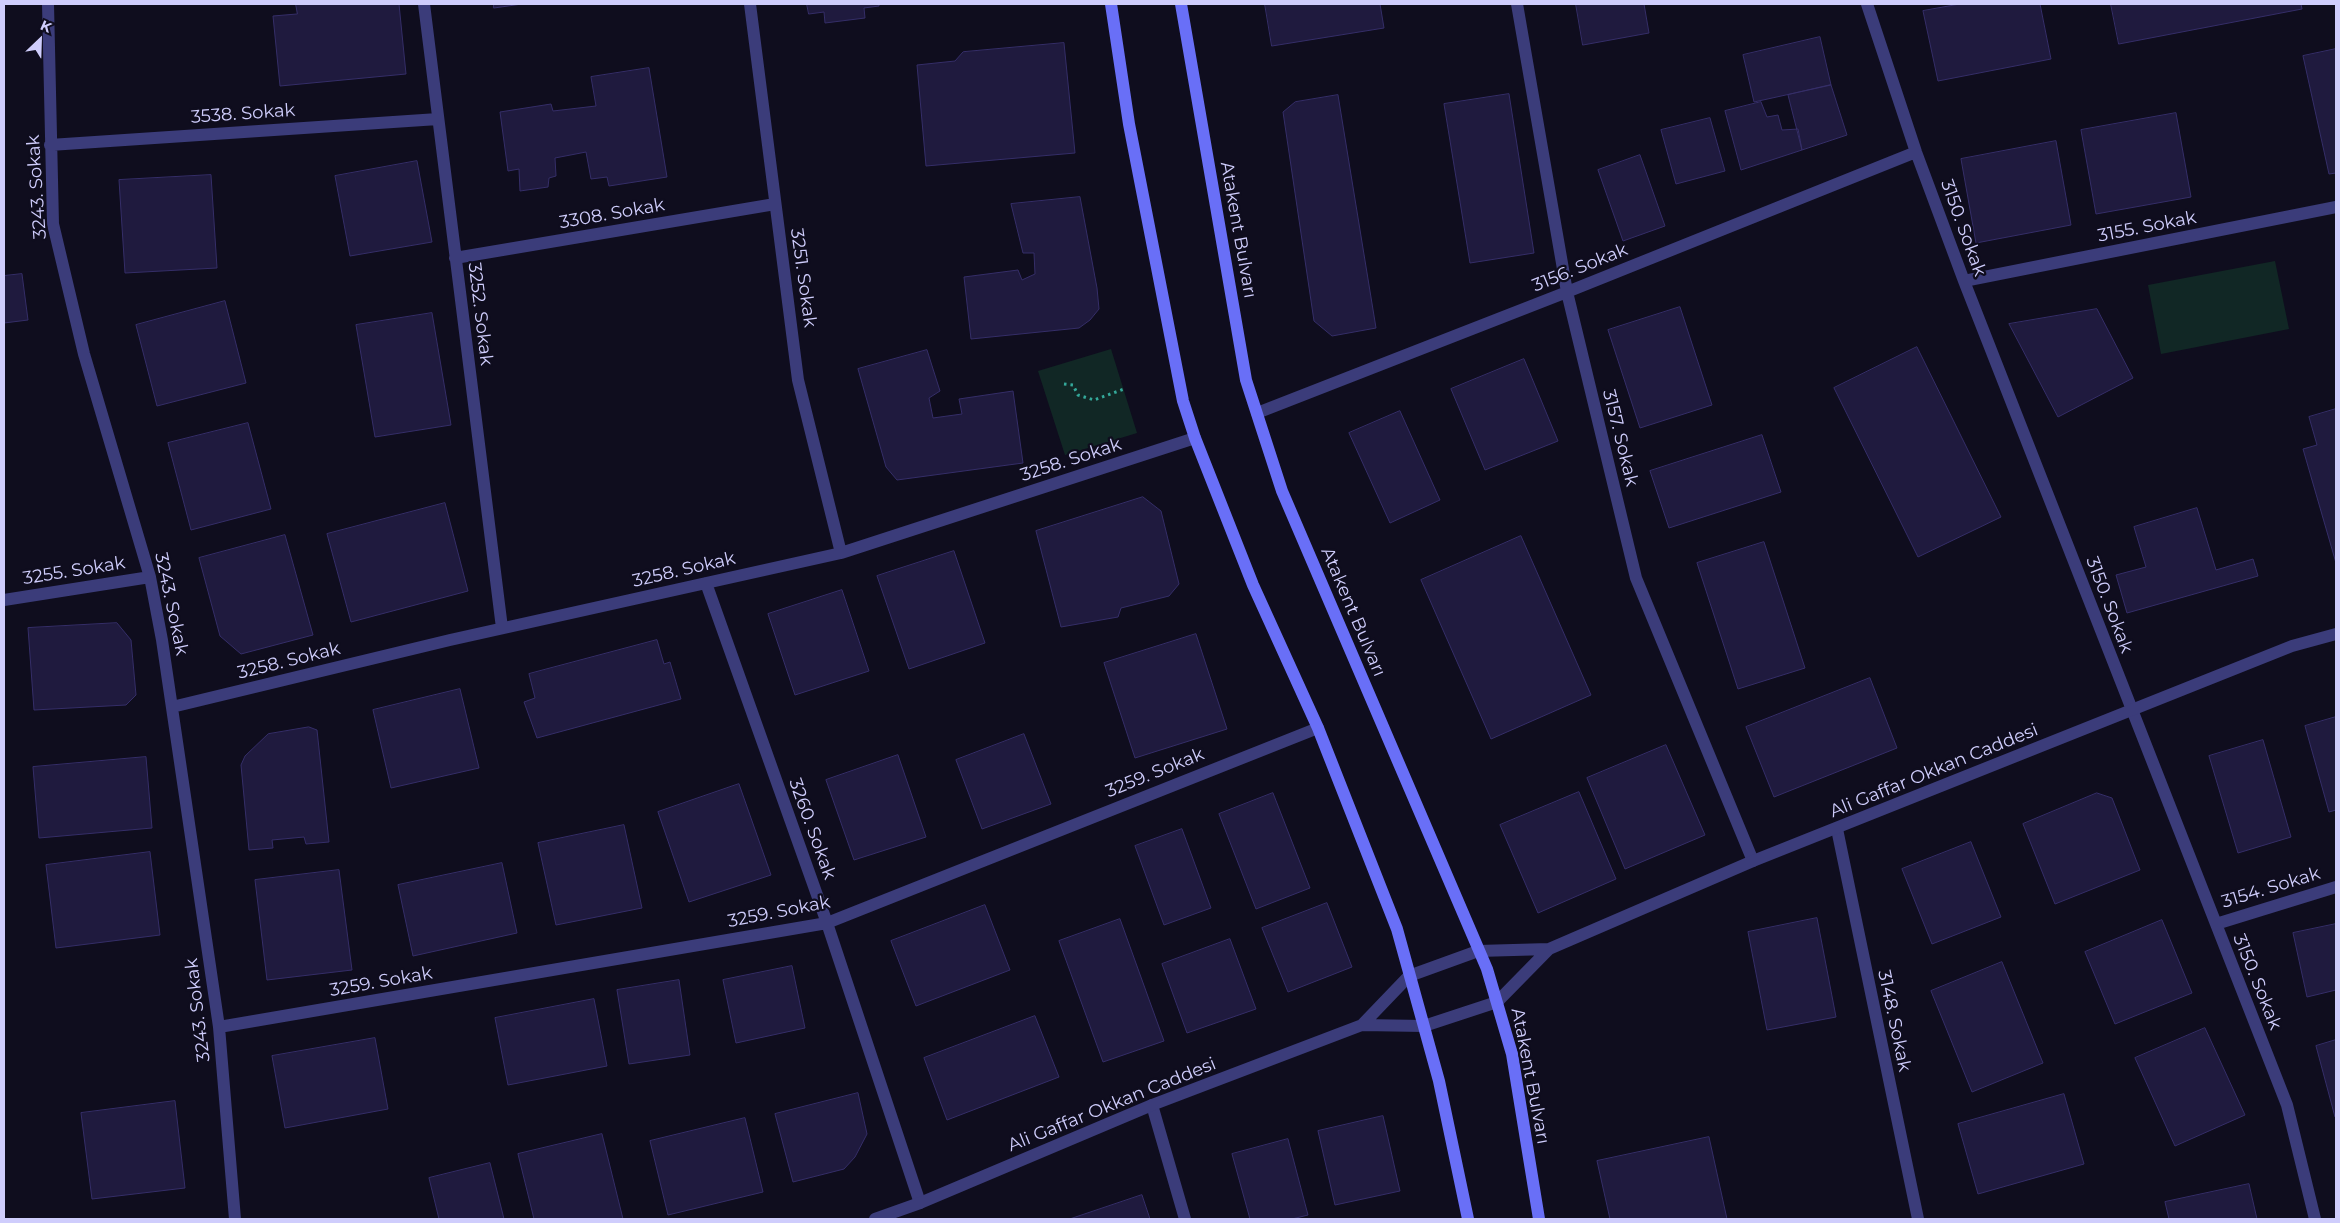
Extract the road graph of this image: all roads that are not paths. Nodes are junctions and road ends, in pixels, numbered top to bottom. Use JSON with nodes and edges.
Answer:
{"nodes":[{"id":1,"x":48,"y":4,"type":"edge"},
{"id":2,"x":424,"y":4,"type":"edge"},
{"id":3,"x":750,"y":4,"type":"edge"},
{"id":4,"x":1111,"y":4,"type":"edge"},
{"id":5,"x":1181,"y":4,"type":"edge"},
{"id":6,"x":1517,"y":4,"type":"edge"},
{"id":7,"x":1867,"y":4,"type":"edge"},
{"id":8,"x":438,"y":119,"type":"junction"},
{"id":9,"x":50,"y":145,"type":"junction"},
{"id":10,"x":1916,"y":152,"type":"junction"},
{"id":11,"x":775,"y":204,"type":"junction"},
{"id":12,"x":2336,"y":207,"type":"edge"},
{"id":13,"x":455,"y":258,"type":"junction"},
{"id":14,"x":1964,"y":281,"type":"junction"},
{"id":15,"x":1567,"y":292,"type":"junction"},
{"id":16,"x":1257,"y":413,"type":"junction"},
{"id":17,"x":1194,"y":438,"type":"junction"},
{"id":18,"x":840,"y":553,"type":"junction"},
{"id":19,"x":150,"y":577,"type":"junction"},
{"id":20,"x":706,"y":583,"type":"junction"},
{"id":21,"x":4,"y":600,"type":"edge"},
{"id":22,"x":502,"y":628,"type":"junction"},
{"id":23,"x":2336,"y":634,"type":"edge"},
{"id":24,"x":172,"y":707,"type":"junction"},
{"id":25,"x":2131,"y":710,"type":"junction"},
{"id":26,"x":1318,"y":728,"type":"junction"},
{"id":27,"x":1837,"y":829,"type":"junction"},
{"id":28,"x":1753,"y":861,"type":"junction"},
{"id":29,"x":2336,"y":886,"type":"edge"},
{"id":30,"x":827,"y":923,"type":"junction"},
{"id":31,"x":2216,"y":924,"type":"junction"},
{"id":32,"x":1549,"y":949,"type":"junction"},
{"id":33,"x":1478,"y":951,"type":"junction"},
{"id":34,"x":1409,"y":976,"type":"junction"},
{"id":35,"x":1497,"y":1002,"type":"junction"},
{"id":36,"x":1362,"y":1025,"type":"junction"},
{"id":37,"x":1424,"y":1026,"type":"junction"},
{"id":38,"x":219,"y":1027,"type":"junction"},
{"id":39,"x":1152,"y":1105,"type":"junction"},
{"id":40,"x":920,"y":1203,"type":"junction"},
{"id":41,"x":235,"y":1219,"type":"edge"},
{"id":42,"x":875,"y":1219,"type":"edge"},
{"id":43,"x":1185,"y":1219,"type":"edge"},
{"id":44,"x":1468,"y":1219,"type":"edge"},
{"id":45,"x":1539,"y":1219,"type":"edge"},
{"id":46,"x":1918,"y":1219,"type":"edge"},
{"id":47,"x":2315,"y":1219,"type":"edge"}],
"edges":[{"from":1,"to":9,"type":"street","name":"3243. Sokak"},
{"from":2,"to":8,"type":"street","name":"3252. Sokak"},
{"from":3,"to":11,"type":"street","name":"3251. Sokak"},
{"from":4,"to":17,"type":"main road"},
{"from":5,"to":16,"type":"main road","name":"Atakent Bulvarı"},
{"from":6,"to":15,"type":"street","name":"3157. Sokak"},
{"from":7,"to":10,"type":"street","name":"3150. Sokak"},
{"from":8,"to":9,"type":"street","name":"3538. Sokak"},
{"from":8,"to":13,"type":"street","name":"3252. Sokak"},
{"from":9,"to":19,"type":"street","name":"3243. Sokak"},
{"from":10,"to":14,"type":"street","name":"3150. Sokak"},
{"from":10,"to":15,"type":"street","name":"3156. Sokak"},
{"from":11,"to":13,"type":"street","name":"3308. Sokak"},
{"from":11,"to":18,"type":"street","name":"3251. Sokak"},
{"from":12,"to":14,"type":"street","name":"3155. Sokak"},
{"from":13,"to":22,"type":"street","name":"3252. Sokak"},
{"from":14,"to":25,"type":"street","name":"3150. Sokak"},
{"from":15,"to":16,"type":"street","name":"3156. Sokak"},
{"from":15,"to":28,"type":"street","name":"3157. Sokak"},
{"from":16,"to":33,"type":"main road","name":"Atakent Bulvarı"},
{"from":17,"to":18,"type":"street","name":"3258. Sokak"},
{"from":17,"to":26,"type":"main road"},
{"from":18,"to":20,"type":"street","name":"3258. Sokak"},
{"from":19,"to":21,"type":"street","name":"3255. Sokak"},
{"from":19,"to":24,"type":"street","name":"3243. Sokak"},
{"from":20,"to":22,"type":"street","name":"3258. Sokak"},
{"from":20,"to":30,"type":"street","name":"3260. Sokak"},
{"from":22,"to":24,"type":"street","name":"3258. Sokak"},
{"from":23,"to":25,"type":"street","name":"Ali Gaffar Okkan Caddesi"},
{"from":24,"to":38,"type":"street","name":"3243. Sokak"},
{"from":25,"to":27,"type":"street","name":"Ali Gaffar Okkan Caddesi"},
{"from":25,"to":31,"type":"street","name":"3150. Sokak"},
{"from":26,"to":30,"type":"street","name":"3259. Sokak"},
{"from":26,"to":34,"type":"main road"},
{"from":27,"to":28,"type":"street","name":"Ali Gaffar Okkan Caddesi"},
{"from":27,"to":46,"type":"street","name":"3148. Sokak"},
{"from":28,"to":32,"type":"street","name":"Ali Gaffar Okkan Caddesi"},
{"from":29,"to":31,"type":"street","name":"3154. Sokak"},
{"from":30,"to":38,"type":"street","name":"3259. Sokak"},
{"from":30,"to":40,"type":"street","name":"3260. Sokak"},
{"from":31,"to":47,"type":"street","name":"3150. Sokak"},
{"from":32,"to":33,"type":"street","name":"Ali Gaffar Okkan Caddesi"},
{"from":32,"to":35,"type":"street","name":"Ali Gaffar Okkan Caddesi"},
{"from":33,"to":34,"type":"street","name":"Ali Gaffar Okkan Caddesi"},
{"from":33,"to":35,"type":"main road","name":"Atakent Bulvarı"},
{"from":34,"to":36,"type":"street","name":"Ali Gaffar Okkan Caddesi"},
{"from":34,"to":37,"type":"main road"},
{"from":35,"to":37,"type":"street","name":"Ali Gaffar Okkan Caddesi"},
{"from":35,"to":45,"type":"main road","name":"Atakent Bulvarı"},
{"from":36,"to":37,"type":"street","name":"Ali Gaffar Okkan Caddesi"},
{"from":36,"to":39,"type":"street","name":"Ali Gaffar Okkan Caddesi"},
{"from":37,"to":44,"type":"main road"},
{"from":38,"to":41,"type":"street","name":"3243. Sokak"},
{"from":39,"to":40,"type":"street","name":"Ali Gaffar Okkan Caddesi"},
{"from":39,"to":43,"type":"street"},
{"from":40,"to":42,"type":"street","name":"Ali Gaffar Okkan Caddesi"}]}
